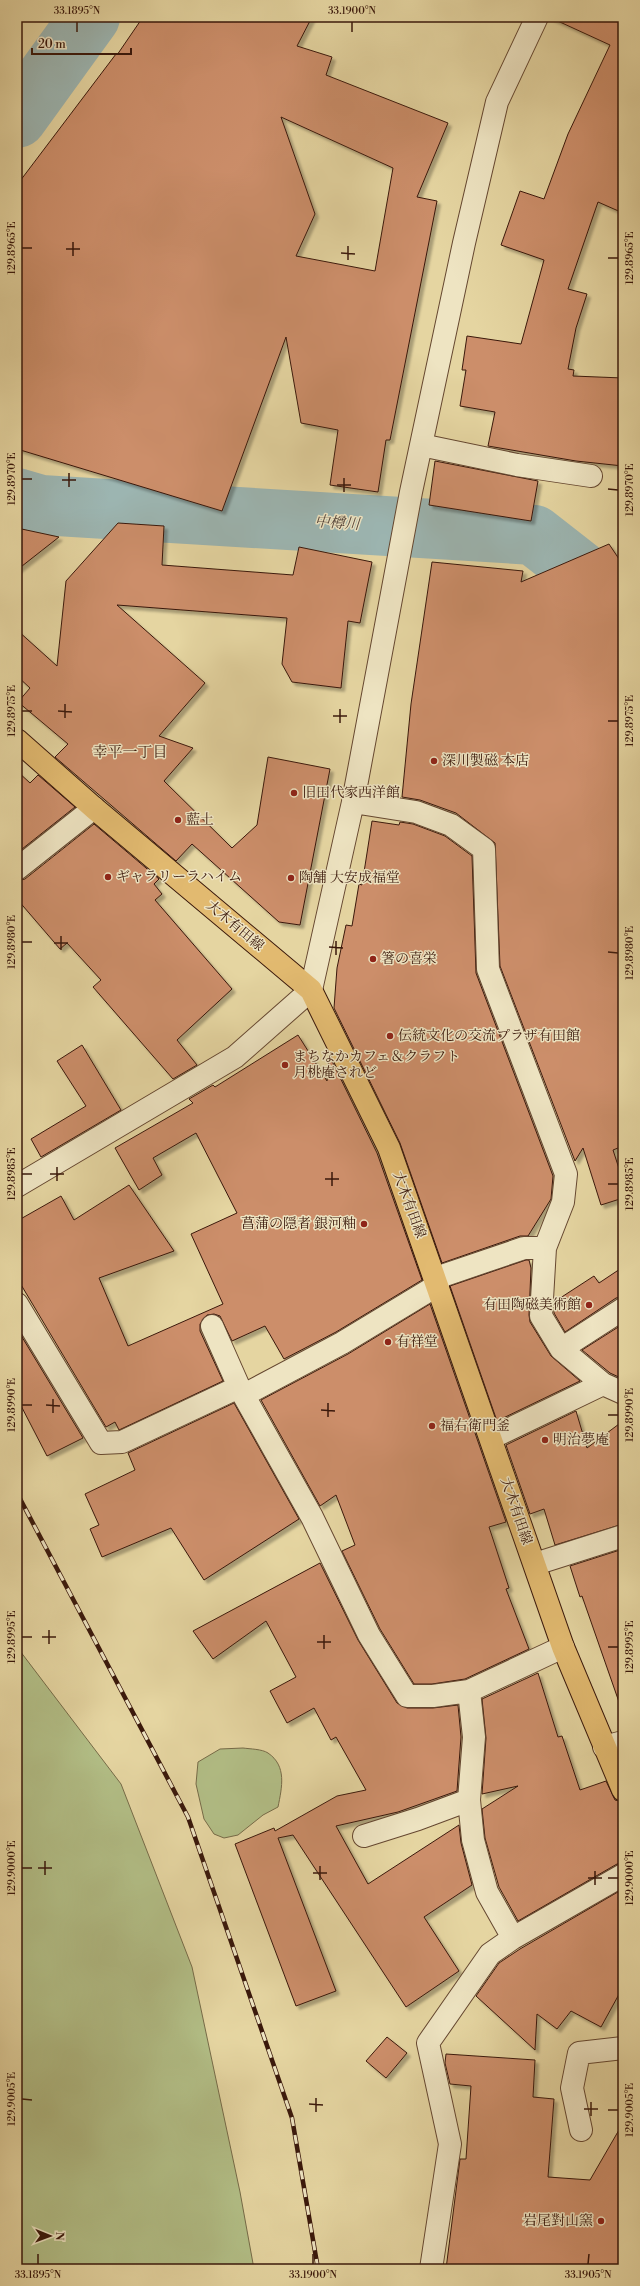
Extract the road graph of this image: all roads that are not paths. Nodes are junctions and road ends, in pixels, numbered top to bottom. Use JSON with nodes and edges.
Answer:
{"nodes":[{"id":1,"x":537,"y":17,"type":"edge"},
{"id":2,"x":422,"y":445,"type":"junction"},
{"id":3,"x":591,"y":476,"type":"dead end"},
{"id":4,"x":17,"y":740,"type":"edge"},
{"id":5,"x":353,"y":802,"type":"junction"},
{"id":6,"x":94,"y":808,"type":"junction"},
{"id":7,"x":17,"y":869,"type":"edge"},
{"id":8,"x":311,"y":990,"type":"junction"},
{"id":9,"x":17,"y":1186,"type":"edge"},
{"id":10,"x":545,"y":1248,"type":"junction"},
{"id":11,"x":437,"y":1282,"type":"junction"},
{"id":12,"x":17,"y":1304,"type":"edge"},
{"id":13,"x":623,"y":1309,"type":"edge"},
{"id":14,"x":212,"y":1326,"type":"dead end"},
{"id":15,"x":561,"y":1349,"type":"junction"},
{"id":16,"x":603,"y":1384,"type":"junction"},
{"id":17,"x":241,"y":1391,"type":"junction"},
{"id":18,"x":623,"y":1393,"type":"edge"},
{"id":19,"x":491,"y":1438,"type":"junction"},
{"id":20,"x":623,"y":1536,"type":"edge"},
{"id":21,"x":535,"y":1564,"type":"junction"},
{"id":22,"x":564,"y":1647,"type":"junction"},
{"id":23,"x":469,"y":1691,"type":"junction"},
{"id":24,"x":613,"y":1744,"type":"edge"},
{"id":25,"x":623,"y":1790,"type":"edge"},
{"id":26,"x":469,"y":1800,"type":"junction"},
{"id":27,"x":364,"y":1836,"type":"dead end"},
{"id":28,"x":623,"y":1875,"type":"edge"},
{"id":29,"x":513,"y":1938,"type":"junction"},
{"id":30,"x":623,"y":2048,"type":"edge"},
{"id":31,"x":581,"y":2130,"type":"dead end"},
{"id":32,"x":431,"y":2269,"type":"edge"}],
"edges":[{"from":1,"to":2,"type":"street"},
{"from":2,"to":3,"type":"street"},
{"from":2,"to":5,"type":"street"},
{"from":4,"to":6,"type":"main road","name":"大木有田線"},
{"from":5,"to":8,"type":"street"},
{"from":5,"to":10,"type":"street"},
{"from":6,"to":7,"type":"street"},
{"from":6,"to":8,"type":"main road","name":"大木有田線"},
{"from":8,"to":9,"type":"street"},
{"from":8,"to":11,"type":"main road","name":"大木有田線"},
{"from":10,"to":11,"type":"street"},
{"from":10,"to":15,"type":"street"},
{"from":11,"to":17,"type":"street"},
{"from":11,"to":19,"type":"main road","name":"大木有田線"},
{"from":12,"to":17,"type":"street"},
{"from":13,"to":15,"type":"street"},
{"from":14,"to":17,"type":"street"},
{"from":15,"to":16,"type":"street"},
{"from":16,"to":18,"type":"street"},
{"from":16,"to":19,"type":"street"},
{"from":17,"to":23,"type":"street"},
{"from":19,"to":21,"type":"main road","name":"大木有田線"},
{"from":20,"to":21,"type":"street"},
{"from":21,"to":22,"type":"main road","name":"大木有田線"},
{"from":22,"to":23,"type":"street"},
{"from":22,"to":24,"type":"main road","name":"大木有田線"},
{"from":23,"to":26,"type":"street"},
{"from":24,"to":25,"type":"main road","name":"大木有田線"},
{"from":26,"to":27,"type":"street"},
{"from":26,"to":29,"type":"street"},
{"from":28,"to":29,"type":"street"},
{"from":29,"to":32,"type":"street"},
{"from":30,"to":31,"type":"street"}]}
